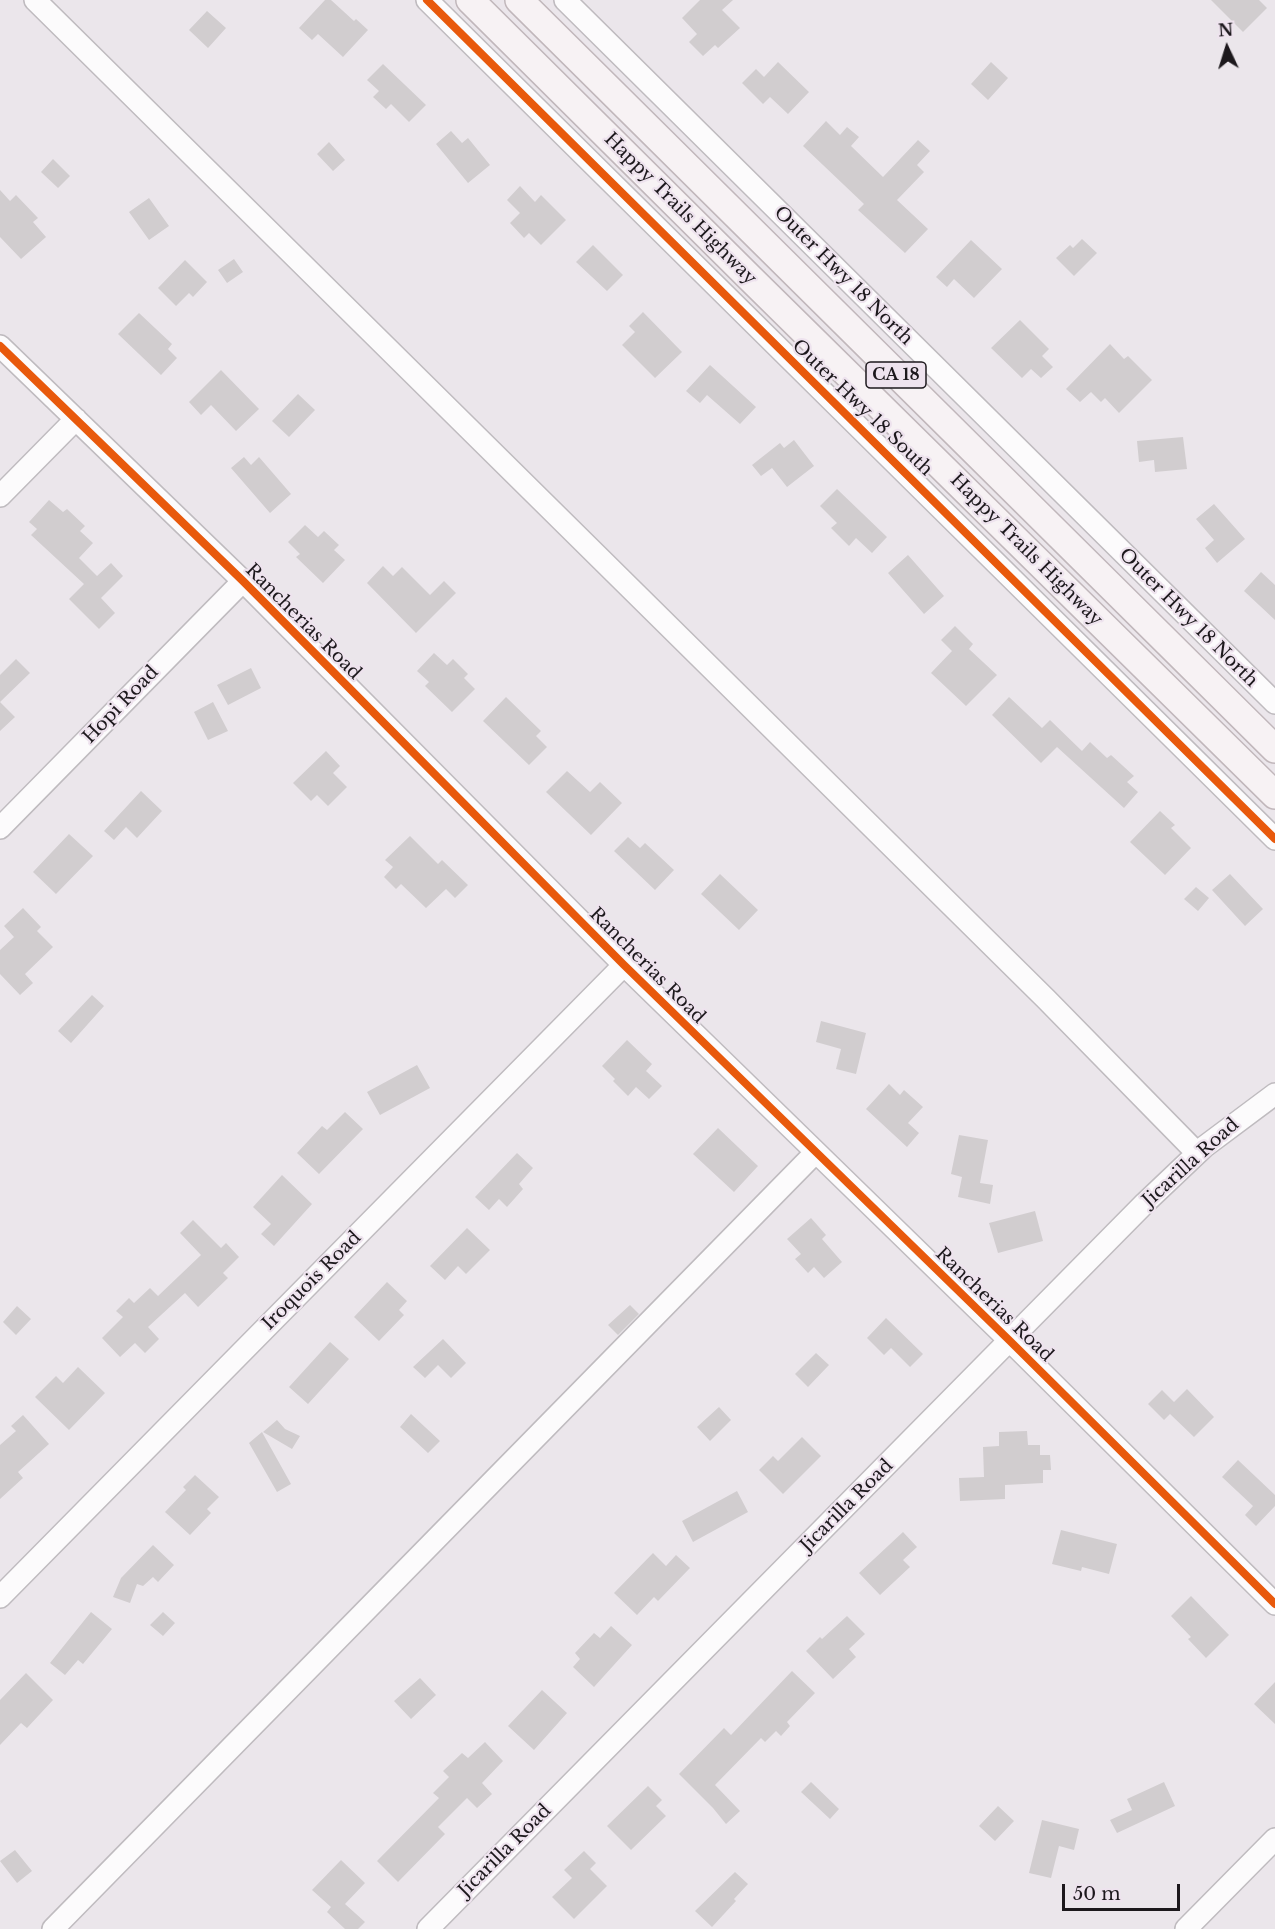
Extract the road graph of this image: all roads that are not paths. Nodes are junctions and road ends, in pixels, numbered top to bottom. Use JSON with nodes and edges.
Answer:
{"nodes":[{"id":1,"x":35,"y":0,"type":"edge"},
{"id":2,"x":427,"y":0,"type":"edge"},
{"id":3,"x":470,"y":0,"type":"edge"},
{"id":4,"x":519,"y":0,"type":"edge"},
{"id":5,"x":565,"y":0,"type":"edge"},
{"id":6,"x":0,"y":346,"type":"edge"},
{"id":7,"x":76,"y":419,"type":"junction"},
{"id":8,"x":0,"y":496,"type":"edge"},
{"id":9,"x":243,"y":581,"type":"junction"},
{"id":10,"x":1275,"y":703,"type":"edge"},
{"id":11,"x":1275,"y":749,"type":"edge"},
{"id":12,"x":1275,"y":795,"type":"edge"},
{"id":13,"x":0,"y":828,"type":"edge"},
{"id":14,"x":1275,"y":838,"type":"edge"},
{"id":15,"x":624,"y":965,"type":"junction"},
{"id":16,"x":1275,"y":1094,"type":"edge"},
{"id":17,"x":816,"y":1152,"type":"junction"},
{"id":18,"x":1197,"y":1153,"type":"junction"},
{"id":19,"x":1010,"y":1341,"type":"junction"},
{"id":20,"x":0,"y":1597,"type":"edge"},
{"id":21,"x":1275,"y":1604,"type":"edge"},
{"id":22,"x":1275,"y":1839,"type":"edge"},
{"id":23,"x":53,"y":1929,"type":"edge"},
{"id":24,"x":428,"y":1929,"type":"edge"},
{"id":25,"x":1186,"y":1929,"type":"edge"}],
"edges":[{"from":1,"to":18,"type":"street"},
{"from":2,"to":14,"type":"street","name":"Outer Hwy 18 South"},
{"from":3,"to":12,"type":"main road","name":"Happy Trails Highway","number":"CA 18"},
{"from":4,"to":11,"type":"main road","name":"Happy Trails Highway","number":"CA 18"},
{"from":5,"to":10,"type":"street","name":"Outer Hwy 18 North"},
{"from":6,"to":7,"type":"street","name":"Rancherias Road"},
{"from":7,"to":8,"type":"street"},
{"from":7,"to":9,"type":"street","name":"Rancherias Road"},
{"from":9,"to":13,"type":"street","name":"Hopi Road"},
{"from":9,"to":15,"type":"street","name":"Rancherias Road"},
{"from":15,"to":17,"type":"street","name":"Rancherias Road"},
{"from":15,"to":20,"type":"street","name":"Iroquois Road"},
{"from":16,"to":18,"type":"street","name":"Jicarilla Road"},
{"from":17,"to":19,"type":"street","name":"Rancherias Road"},
{"from":17,"to":23,"type":"street"},
{"from":18,"to":19,"type":"street","name":"Jicarilla Road"},
{"from":19,"to":21,"type":"street","name":"Rancherias Road"},
{"from":19,"to":24,"type":"street","name":"Jicarilla Road"},
{"from":22,"to":25,"type":"street"}]}
